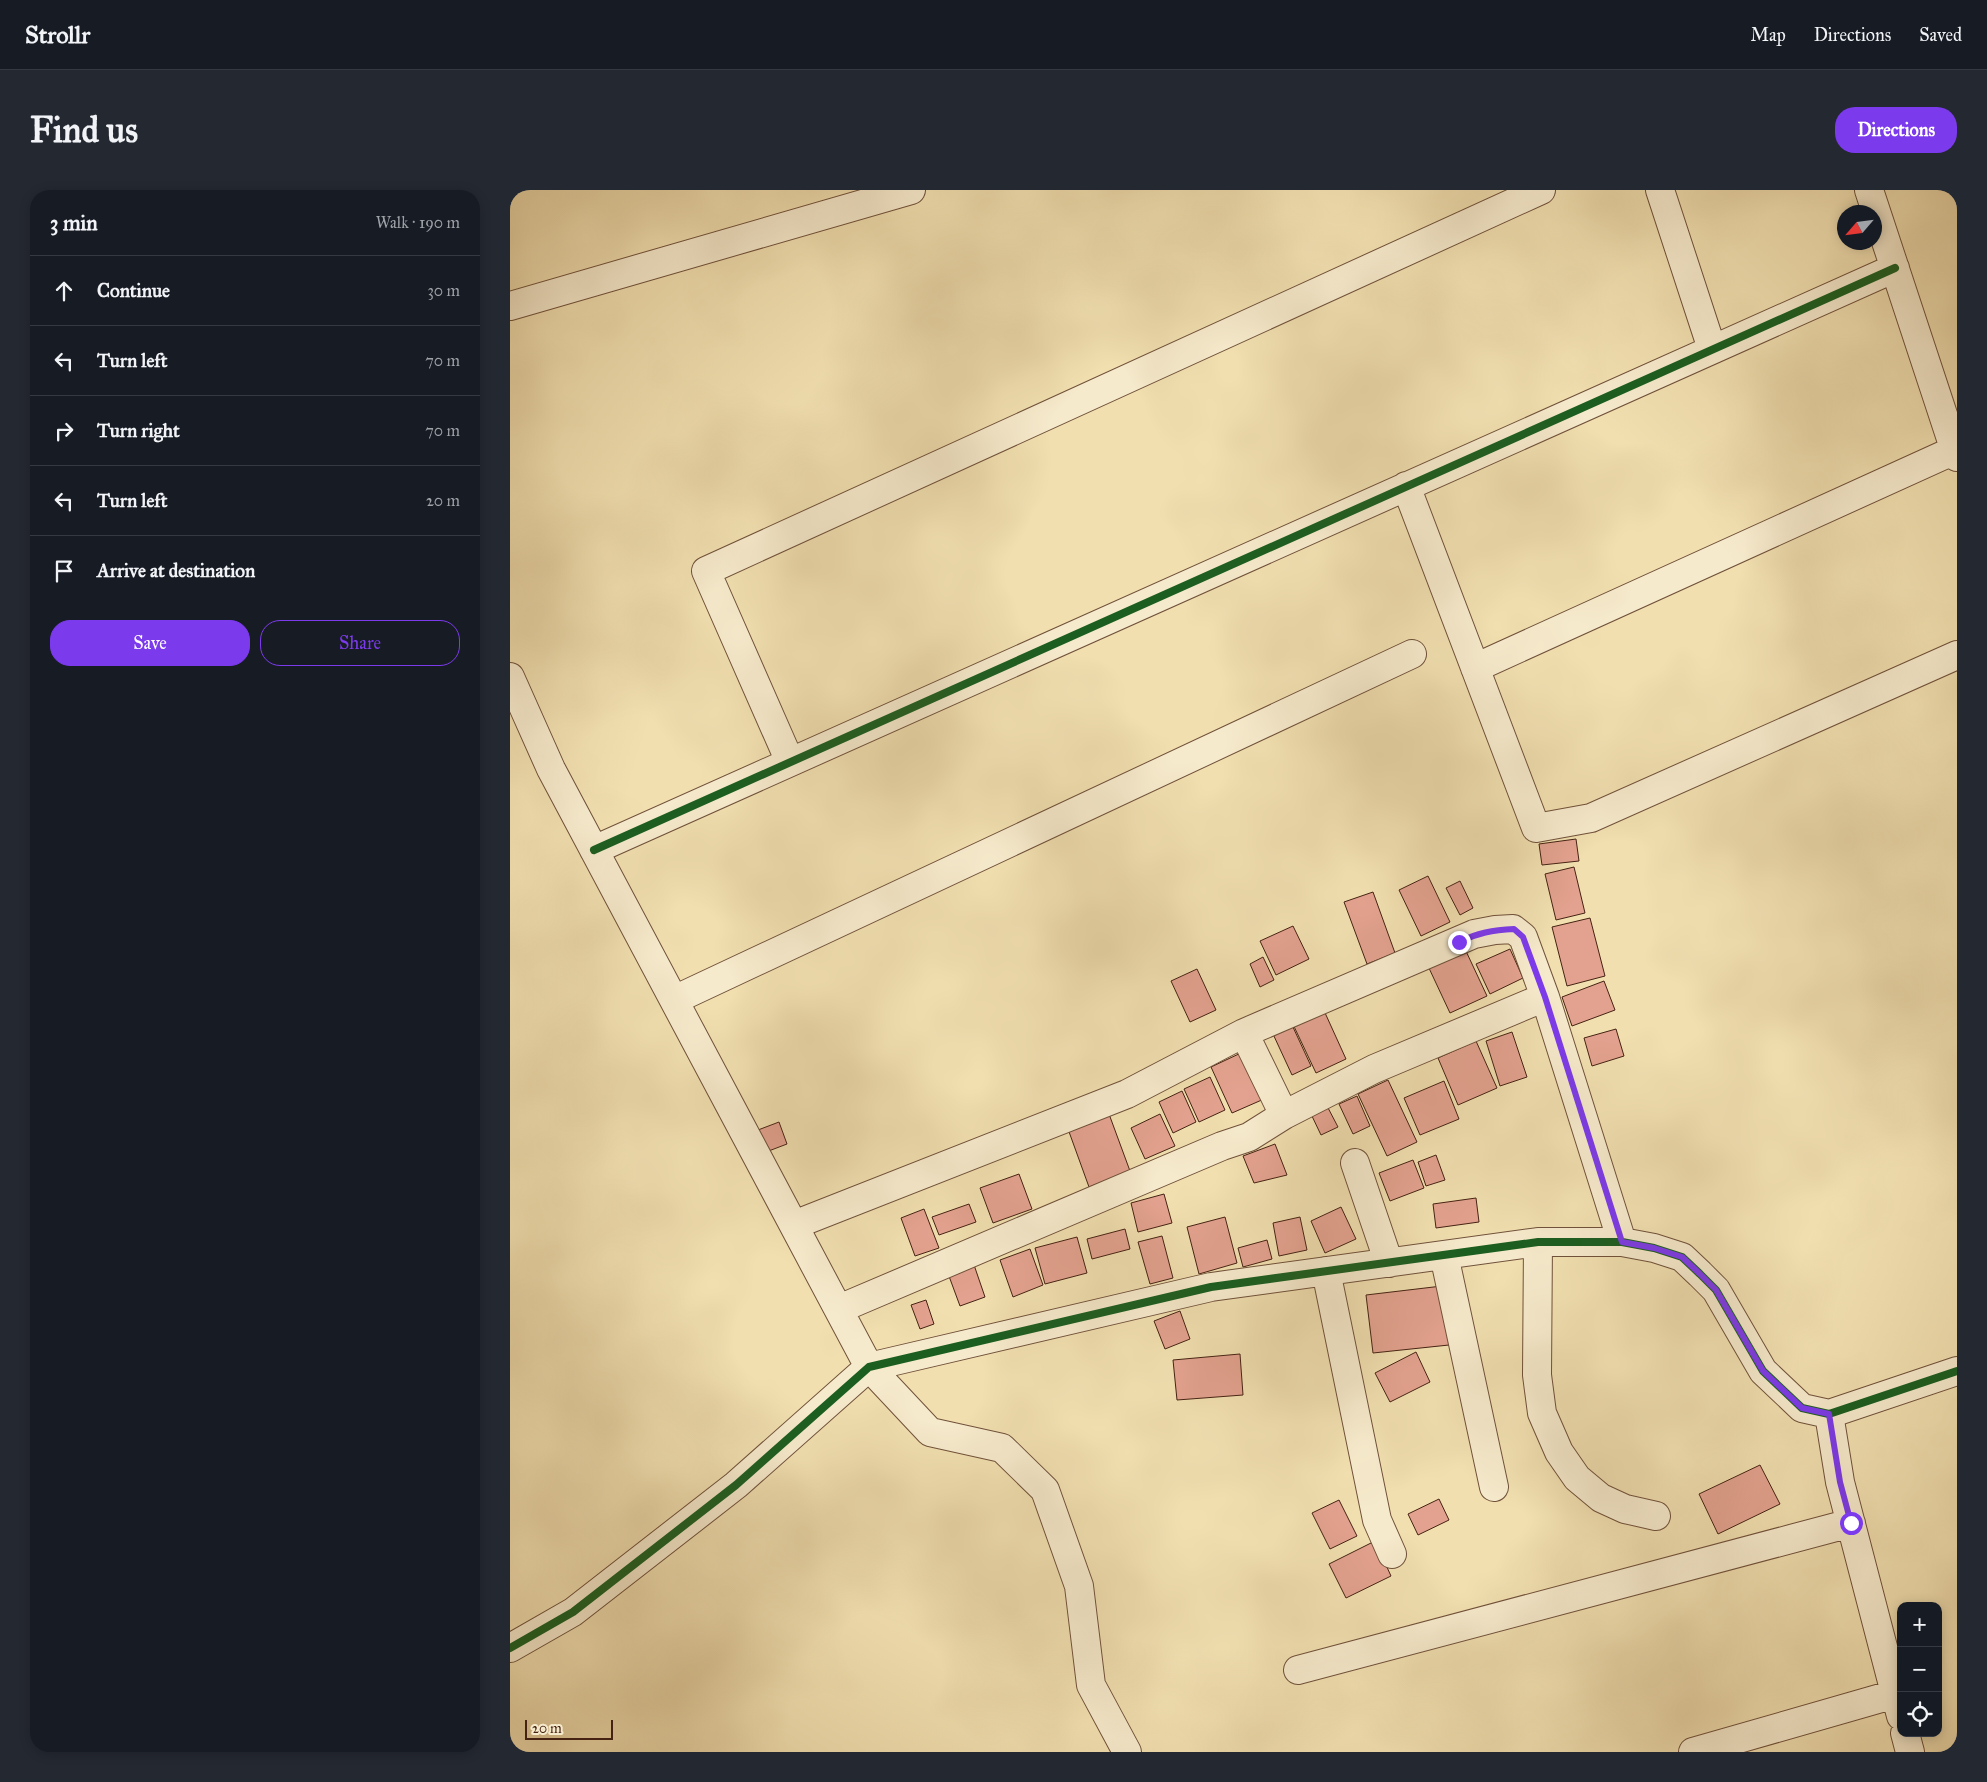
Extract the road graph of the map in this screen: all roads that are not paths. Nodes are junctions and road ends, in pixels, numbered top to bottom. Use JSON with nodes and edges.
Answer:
{"nodes":[{"id":1,"x":911,"y":190,"type":"edge"},
{"id":2,"x":1541,"y":190,"type":"edge"},
{"id":3,"x":1660,"y":190,"type":"edge"},
{"id":4,"x":1869,"y":190,"type":"edge"},
{"id":5,"x":1895,"y":268,"type":"junction"},
{"id":6,"x":510,"y":306,"type":"edge"},
{"id":7,"x":1712,"y":349,"type":"junction"},
{"id":8,"x":1956,"y":452,"type":"edge"},
{"id":9,"x":1406,"y":486,"type":"junction"},
{"id":10,"x":1412,"y":654,"type":"dead end"},
{"id":11,"x":1957,"y":655,"type":"edge"},
{"id":12,"x":1475,"y":668,"type":"junction"},
{"id":13,"x":510,"y":678,"type":"edge"},
{"id":14,"x":790,"y":762,"type":"junction"},
{"id":15,"x":594,"y":850,"type":"junction"},
{"id":16,"x":1545,"y":997,"type":"junction"},
{"id":17,"x":674,"y":1000,"type":"junction"},
{"id":18,"x":1244,"y":1033,"type":"junction"},
{"id":19,"x":1284,"y":1115,"type":"junction"},
{"id":20,"x":1355,"y":1163,"type":"dead end"},
{"id":21,"x":794,"y":1225,"type":"junction"},
{"id":22,"x":1538,"y":1242,"type":"junction"},
{"id":23,"x":1622,"y":1242,"type":"junction"},
{"id":24,"x":1444,"y":1255,"type":"junction"},
{"id":25,"x":1389,"y":1262,"type":"junction"},
{"id":26,"x":1326,"y":1271,"type":"junction"},
{"id":27,"x":838,"y":1309,"type":"junction"},
{"id":28,"x":869,"y":1367,"type":"junction"},
{"id":29,"x":1957,"y":1371,"type":"edge"},
{"id":30,"x":1829,"y":1414,"type":"junction"},
{"id":31,"x":1494,"y":1487,"type":"dead end"},
{"id":32,"x":1656,"y":1516,"type":"dead end"},
{"id":33,"x":1851,"y":1523,"type":"junction"},
{"id":34,"x":1392,"y":1554,"type":"dead end"},
{"id":35,"x":510,"y":1648,"type":"edge"},
{"id":36,"x":1298,"y":1670,"type":"dead end"},
{"id":37,"x":1897,"y":1701,"type":"edge"},
{"id":38,"x":1897,"y":1705,"type":"edge"},
{"id":39,"x":1906,"y":1737,"type":"edge"},
{"id":40,"x":1127,"y":1752,"type":"edge"},
{"id":41,"x":1693,"y":1752,"type":"edge"},
{"id":42,"x":1910,"y":1752,"type":"edge"}],
"edges":[{"from":1,"to":6,"type":"street"},
{"from":2,"to":14,"type":"street"},
{"from":3,"to":7,"type":"street"},
{"from":4,"to":5,"type":"street"},
{"from":5,"to":7,"type":"street"},
{"from":5,"to":8,"type":"street"},
{"from":7,"to":9,"type":"street"},
{"from":8,"to":12,"type":"street"},
{"from":9,"to":12,"type":"street"},
{"from":9,"to":14,"type":"street"},
{"from":10,"to":17,"type":"street"},
{"from":11,"to":12,"type":"street"},
{"from":13,"to":15,"type":"street"},
{"from":14,"to":15,"type":"street"},
{"from":15,"to":17,"type":"street"},
{"from":16,"to":18,"type":"street"},
{"from":16,"to":19,"type":"street"},
{"from":16,"to":23,"type":"street"},
{"from":17,"to":21,"type":"street"},
{"from":18,"to":19,"type":"street"},
{"from":18,"to":21,"type":"street"},
{"from":19,"to":27,"type":"street"},
{"from":20,"to":25,"type":"street"},
{"from":21,"to":27,"type":"street"},
{"from":22,"to":23,"type":"street"},
{"from":22,"to":24,"type":"street"},
{"from":22,"to":32,"type":"street"},
{"from":23,"to":30,"type":"street"},
{"from":24,"to":25,"type":"street"},
{"from":24,"to":31,"type":"street"},
{"from":25,"to":26,"type":"street"},
{"from":26,"to":28,"type":"street"},
{"from":26,"to":34,"type":"street"},
{"from":27,"to":28,"type":"street"},
{"from":28,"to":35,"type":"street"},
{"from":28,"to":40,"type":"street"},
{"from":29,"to":30,"type":"street"},
{"from":30,"to":33,"type":"street"},
{"from":33,"to":36,"type":"street"},
{"from":33,"to":37,"type":"street"},
{"from":38,"to":41,"type":"street"},
{"from":39,"to":42,"type":"street"}]}
